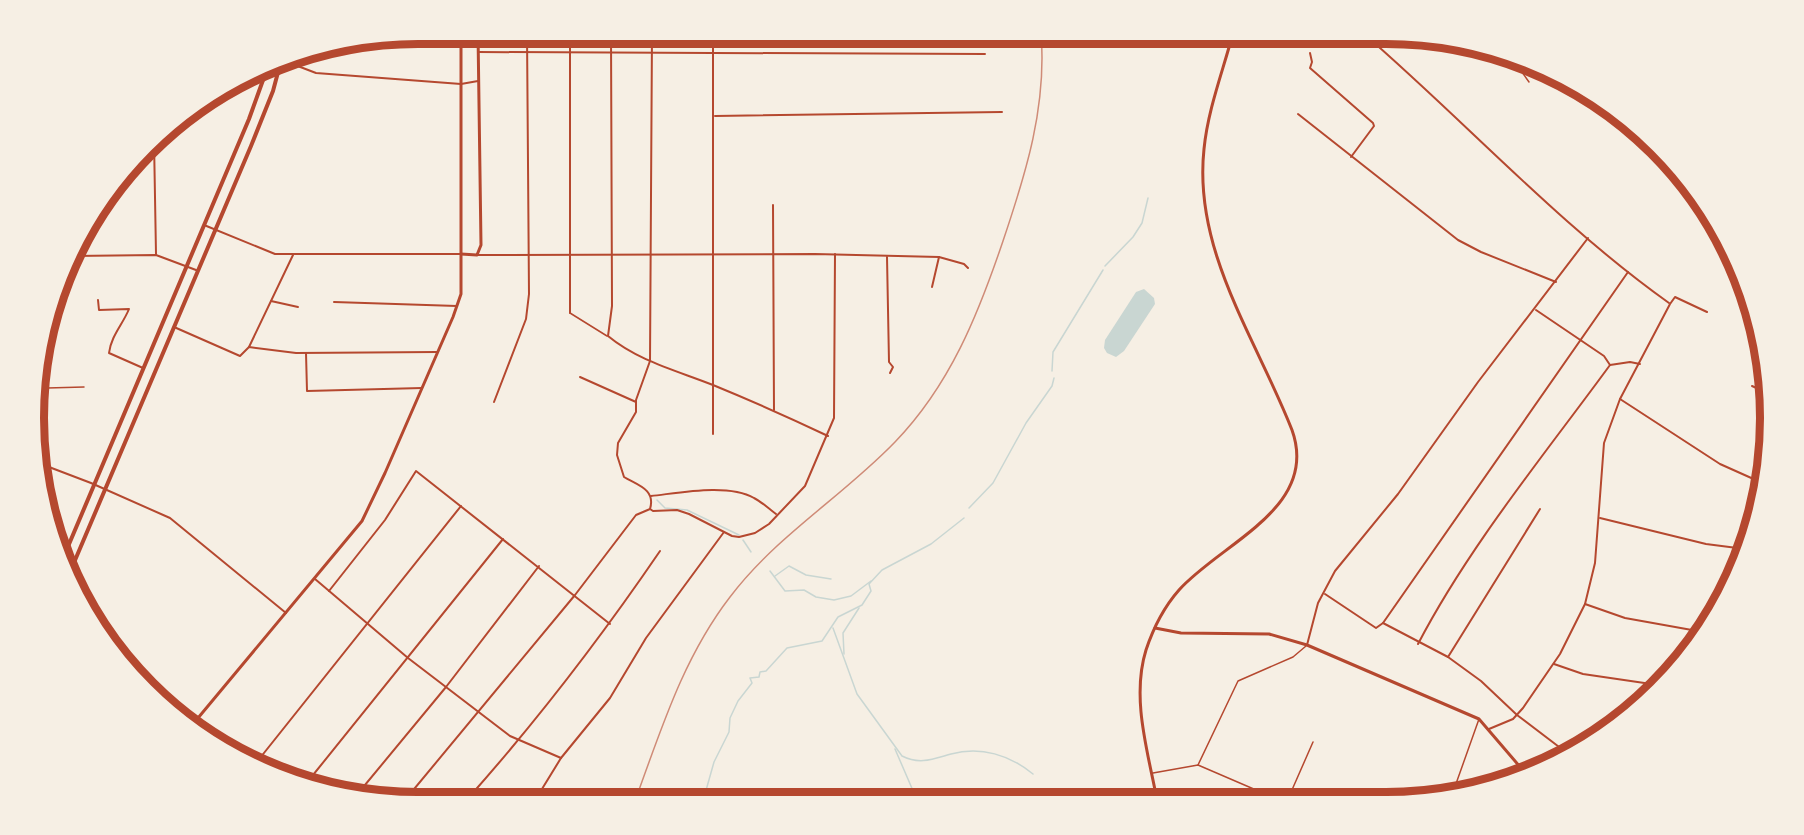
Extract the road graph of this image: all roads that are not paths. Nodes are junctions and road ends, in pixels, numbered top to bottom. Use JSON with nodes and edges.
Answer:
{"nodes":[{"id":1,"x":461,"y":44,"type":"edge"},
{"id":2,"x":478,"y":44,"type":"edge"},
{"id":3,"x":527,"y":44,"type":"edge"},
{"id":4,"x":570,"y":44,"type":"edge"},
{"id":5,"x":611,"y":44,"type":"edge"},
{"id":6,"x":651,"y":44,"type":"edge"},
{"id":7,"x":713,"y":44,"type":"edge"},
{"id":8,"x":1230,"y":44,"type":"edge"},
{"id":9,"x":1375,"y":44,"type":"edge"},
{"id":10,"x":478,"y":52,"type":"junction"},
{"id":11,"x":527,"y":52,"type":"junction"},
{"id":12,"x":713,"y":52,"type":"junction"},
{"id":13,"x":570,"y":53,"type":"junction"},
{"id":14,"x":611,"y":53,"type":"junction"},
{"id":15,"x":651,"y":53,"type":"junction"},
{"id":16,"x":1310,"y":53,"type":"dead end"},
{"id":17,"x":985,"y":54,"type":"dead end"},
{"id":18,"x":292,"y":65,"type":"edge"},
{"id":19,"x":1519,"y":68,"type":"edge"},
{"id":20,"x":278,"y":70,"type":"edge"},
{"id":21,"x":265,"y":76,"type":"edge"},
{"id":22,"x":478,"y":81,"type":"junction"},
{"id":23,"x":1529,"y":82,"type":"dead end"},
{"id":24,"x":461,"y":84,"type":"junction"},
{"id":25,"x":1002,"y":112,"type":"dead end"},
{"id":26,"x":1298,"y":114,"type":"dead end"},
{"id":27,"x":715,"y":116,"type":"junction"},
{"id":28,"x":1621,"y":126,"type":"edge"},
{"id":29,"x":1648,"y":150,"type":"edge"},
{"id":30,"x":154,"y":152,"type":"edge"},
{"id":31,"x":1351,"y":157,"type":"junction"},
{"id":32,"x":773,"y":205,"type":"dead end"},
{"id":33,"x":204,"y":225,"type":"junction"},
{"id":34,"x":216,"y":230,"type":"junction"},
{"id":35,"x":1588,"y":238,"type":"junction"},
{"id":36,"x":461,"y":254,"type":"junction"},
{"id":37,"x":529,"y":254,"type":"junction"},
{"id":38,"x":611,"y":254,"type":"junction"},
{"id":39,"x":835,"y":254,"type":"junction"},
{"id":40,"x":156,"y":255,"type":"junction"},
{"id":41,"x":293,"y":255,"type":"junction"},
{"id":42,"x":477,"y":255,"type":"junction"},
{"id":43,"x":569,"y":255,"type":"junction"},
{"id":44,"x":713,"y":255,"type":"junction"},
{"id":45,"x":773,"y":255,"type":"junction"},
{"id":46,"x":80,"y":256,"type":"edge"},
{"id":47,"x":651,"y":256,"type":"junction"},
{"id":48,"x":939,"y":256,"type":"junction"},
{"id":49,"x":887,"y":257,"type":"junction"},
{"id":50,"x":187,"y":266,"type":"junction"},
{"id":51,"x":968,"y":268,"type":"dead end"},
{"id":52,"x":198,"y":271,"type":"junction"},
{"id":53,"x":1628,"y":272,"type":"junction"},
{"id":54,"x":1556,"y":282,"type":"junction"},
{"id":55,"x":932,"y":287,"type":"dead end"},
{"id":56,"x":98,"y":300,"type":"dead end"},
{"id":57,"x":271,"y":301,"type":"junction"},
{"id":58,"x":334,"y":302,"type":"dead end"},
{"id":59,"x":1670,"y":303,"type":"junction"},
{"id":60,"x":457,"y":306,"type":"junction"},
{"id":61,"x":298,"y":307,"type":"dead end"},
{"id":62,"x":1536,"y":310,"type":"junction"},
{"id":63,"x":1707,"y":312,"type":"dead end"},
{"id":64,"x":570,"y":313,"type":"joint"},
{"id":65,"x":174,"y":327,"type":"junction"},
{"id":66,"x":609,"y":336,"type":"junction"},
{"id":67,"x":1582,"y":341,"type":"junction"},
{"id":68,"x":249,"y":347,"type":"junction"},
{"id":69,"x":438,"y":352,"type":"junction"},
{"id":70,"x":306,"y":353,"type":"junction"},
{"id":71,"x":650,"y":361,"type":"junction"},
{"id":72,"x":1610,"y":364,"type":"junction"},
{"id":73,"x":1640,"y":364,"type":"junction"},
{"id":74,"x":144,"y":368,"type":"junction"},
{"id":75,"x":47,"y":371,"type":"edge"},
{"id":76,"x":890,"y":373,"type":"dead end"},
{"id":77,"x":580,"y":377,"type":"dead end"},
{"id":78,"x":713,"y":385,"type":"junction"},
{"id":79,"x":1752,"y":386,"type":"dead end"},
{"id":80,"x":84,"y":387,"type":"dead end"},
{"id":81,"x":47,"y":388,"type":"junction"},
{"id":82,"x":422,"y":388,"type":"junction"},
{"id":83,"x":1760,"y":389,"type":"edge"},
{"id":84,"x":1620,"y":399,"type":"junction"},
{"id":85,"x":494,"y":402,"type":"dead end"},
{"id":86,"x":636,"y":402,"type":"junction"},
{"id":87,"x":774,"y":410,"type":"junction"},
{"id":88,"x":713,"y":434,"type":"dead end"},
{"id":89,"x":828,"y":436,"type":"junction"},
{"id":90,"x":45,"y":453,"type":"edge"},
{"id":91,"x":47,"y":468,"type":"edge"},
{"id":92,"x":1755,"y":480,"type":"edge"},
{"id":93,"x":94,"y":484,"type":"junction"},
{"id":94,"x":105,"y":489,"type":"junction"},
{"id":95,"x":651,"y":496,"type":"junction"},
{"id":96,"x":461,"y":506,"type":"junction"},
{"id":97,"x":650,"y":509,"type":"junction"},
{"id":98,"x":1540,"y":509,"type":"dead end"},
{"id":99,"x":776,"y":514,"type":"junction"},
{"id":100,"x":1600,"y":518,"type":"junction"},
{"id":101,"x":724,"y":532,"type":"junction"},
{"id":102,"x":503,"y":539,"type":"junction"},
{"id":103,"x":1737,"y":548,"type":"edge"},
{"id":104,"x":67,"y":549,"type":"edge"},
{"id":105,"x":660,"y":551,"type":"dead end"},
{"id":106,"x":73,"y":564,"type":"edge"},
{"id":107,"x":539,"y":566,"type":"junction"},
{"id":108,"x":315,"y":579,"type":"junction"},
{"id":109,"x":329,"y":591,"type":"junction"},
{"id":110,"x":1325,"y":594,"type":"junction"},
{"id":111,"x":575,"y":595,"type":"junction"},
{"id":112,"x":1585,"y":604,"type":"junction"},
{"id":113,"x":286,"y":613,"type":"junction"},
{"id":114,"x":1383,"y":623,"type":"junction"},
{"id":115,"x":368,"y":624,"type":"junction"},
{"id":116,"x":610,"y":624,"type":"junction"},
{"id":117,"x":1155,"y":628,"type":"junction"},
{"id":118,"x":1693,"y":630,"type":"edge"},
{"id":119,"x":1418,"y":644,"type":"junction"},
{"id":120,"x":1307,"y":645,"type":"junction"},
{"id":121,"x":1448,"y":657,"type":"junction"},
{"id":122,"x":408,"y":658,"type":"junction"},
{"id":123,"x":1554,"y":664,"type":"junction"},
{"id":124,"x":1649,"y":684,"type":"edge"},
{"id":125,"x":446,"y":687,"type":"junction"},
{"id":126,"x":479,"y":712,"type":"junction"},
{"id":127,"x":1517,"y":715,"type":"junction"},
{"id":128,"x":1479,"y":718,"type":"junction"},
{"id":129,"x":197,"y":719,"type":"edge"},
{"id":130,"x":1489,"y":729,"type":"junction"},
{"id":131,"x":519,"y":741,"type":"junction"},
{"id":132,"x":1313,"y":742,"type":"dead end"},
{"id":133,"x":1561,"y":748,"type":"edge"},
{"id":134,"x":261,"y":757,"type":"edge"},
{"id":135,"x":561,"y":758,"type":"junction"},
{"id":136,"x":1198,"y":765,"type":"junction"},
{"id":137,"x":1520,"y":767,"type":"edge"},
{"id":138,"x":1153,"y":773,"type":"junction"},
{"id":139,"x":312,"y":776,"type":"edge"},
{"id":140,"x":1456,"y":785,"type":"edge"},
{"id":141,"x":363,"y":787,"type":"edge"},
{"id":142,"x":412,"y":792,"type":"edge"},
{"id":143,"x":474,"y":792,"type":"edge"},
{"id":144,"x":540,"y":792,"type":"edge"},
{"id":145,"x":1156,"y":792,"type":"edge"},
{"id":146,"x":1261,"y":792,"type":"edge"},
{"id":147,"x":1291,"y":792,"type":"edge"}],
"edges":[{"from":1,"to":24,"type":"main road"},
{"from":2,"to":10,"type":"main road"},
{"from":3,"to":11,"type":"street"},
{"from":4,"to":13,"type":"street"},
{"from":5,"to":14,"type":"street"},
{"from":6,"to":15,"type":"street"},
{"from":7,"to":12,"type":"street"},
{"from":8,"to":117,"type":"main road"},
{"from":9,"to":35,"type":"street"},
{"from":10,"to":11,"type":"street"},
{"from":10,"to":22,"type":"main road"},
{"from":11,"to":13,"type":"street"},
{"from":11,"to":37,"type":"street"},
{"from":12,"to":15,"type":"street"},
{"from":12,"to":17,"type":"street"},
{"from":12,"to":27,"type":"street"},
{"from":13,"to":14,"type":"street"},
{"from":13,"to":43,"type":"street"},
{"from":14,"to":15,"type":"street"},
{"from":14,"to":38,"type":"street"},
{"from":15,"to":47,"type":"street"},
{"from":16,"to":31,"type":"street"},
{"from":18,"to":24,"type":"street"},
{"from":19,"to":23,"type":"lane"},
{"from":20,"to":34,"type":"main road"},
{"from":21,"to":33,"type":"main road"},
{"from":22,"to":24,"type":"street"},
{"from":22,"to":42,"type":"main road"},
{"from":24,"to":36,"type":"main road"},
{"from":25,"to":27,"type":"street"},
{"from":26,"to":31,"type":"street"},
{"from":27,"to":44,"type":"street"},
{"from":28,"to":29,"type":"main road"},
{"from":30,"to":40,"type":"street"},
{"from":31,"to":54,"type":"street"},
{"from":32,"to":45,"type":"street"},
{"from":33,"to":34,"type":"street"},
{"from":33,"to":50,"type":"main road"},
{"from":34,"to":41,"type":"street"},
{"from":34,"to":52,"type":"main road"},
{"from":35,"to":53,"type":"street"},
{"from":35,"to":54,"type":"street"},
{"from":36,"to":41,"type":"street"},
{"from":36,"to":42,"type":"main road"},
{"from":36,"to":60,"type":"main road"},
{"from":37,"to":42,"type":"street"},
{"from":37,"to":43,"type":"street"},
{"from":37,"to":85,"type":"street"},
{"from":38,"to":43,"type":"street"},
{"from":38,"to":47,"type":"street"},
{"from":38,"to":66,"type":"street"},
{"from":39,"to":45,"type":"street"},
{"from":39,"to":49,"type":"street"},
{"from":39,"to":89,"type":"street"},
{"from":40,"to":46,"type":"street"},
{"from":40,"to":50,"type":"street"},
{"from":41,"to":57,"type":"street"},
{"from":43,"to":64,"type":"street"},
{"from":44,"to":45,"type":"street"},
{"from":44,"to":47,"type":"street"},
{"from":44,"to":78,"type":"street"},
{"from":45,"to":87,"type":"street"},
{"from":47,"to":71,"type":"street"},
{"from":48,"to":49,"type":"street"},
{"from":48,"to":51,"type":"street"},
{"from":48,"to":55,"type":"street"},
{"from":49,"to":76,"type":"street"},
{"from":50,"to":52,"type":"street"},
{"from":50,"to":74,"type":"main road"},
{"from":52,"to":65,"type":"main road"},
{"from":53,"to":59,"type":"street"},
{"from":53,"to":67,"type":"street"},
{"from":54,"to":62,"type":"street"},
{"from":56,"to":74,"type":"street"},
{"from":57,"to":61,"type":"street"},
{"from":57,"to":68,"type":"street"},
{"from":58,"to":60,"type":"street"},
{"from":59,"to":63,"type":"street"},
{"from":59,"to":73,"type":"street"},
{"from":60,"to":69,"type":"main road"},
{"from":62,"to":67,"type":"street"},
{"from":62,"to":110,"type":"street"},
{"from":64,"to":66,"type":"lane"},
{"from":65,"to":68,"type":"street"},
{"from":65,"to":94,"type":"main road"},
{"from":66,"to":71,"type":"street"},
{"from":67,"to":72,"type":"street"},
{"from":67,"to":114,"type":"street"},
{"from":68,"to":70,"type":"street"},
{"from":69,"to":70,"type":"street"},
{"from":69,"to":82,"type":"main road"},
{"from":70,"to":82,"type":"street"},
{"from":71,"to":78,"type":"street"},
{"from":71,"to":86,"type":"street"},
{"from":72,"to":73,"type":"street"},
{"from":72,"to":119,"type":"street"},
{"from":73,"to":84,"type":"street"},
{"from":74,"to":93,"type":"main road"},
{"from":75,"to":81,"type":"street"},
{"from":77,"to":86,"type":"street"},
{"from":78,"to":87,"type":"street"},
{"from":78,"to":88,"type":"street"},
{"from":79,"to":83,"type":"street"},
{"from":80,"to":81,"type":"lane"},
{"from":81,"to":90,"type":"street"},
{"from":82,"to":108,"type":"main road"},
{"from":84,"to":92,"type":"street"},
{"from":84,"to":100,"type":"street"},
{"from":86,"to":95,"type":"street"},
{"from":87,"to":89,"type":"street"},
{"from":89,"to":99,"type":"street"},
{"from":91,"to":93,"type":"street"},
{"from":93,"to":94,"type":"street"},
{"from":93,"to":104,"type":"main road"},
{"from":94,"to":106,"type":"main road"},
{"from":94,"to":113,"type":"street"},
{"from":95,"to":97,"type":"street"},
{"from":95,"to":99,"type":"street"},
{"from":96,"to":102,"type":"street"},
{"from":96,"to":109,"type":"street"},
{"from":96,"to":115,"type":"street"},
{"from":97,"to":101,"type":"street"},
{"from":97,"to":111,"type":"street"},
{"from":98,"to":121,"type":"street"},
{"from":99,"to":101,"type":"street"},
{"from":100,"to":103,"type":"street"},
{"from":100,"to":112,"type":"street"},
{"from":101,"to":135,"type":"street"},
{"from":102,"to":107,"type":"street"},
{"from":102,"to":122,"type":"street"},
{"from":105,"to":116,"type":"street"},
{"from":107,"to":111,"type":"street"},
{"from":107,"to":125,"type":"street"},
{"from":108,"to":109,"type":"street"},
{"from":108,"to":113,"type":"main road"},
{"from":109,"to":115,"type":"street"},
{"from":110,"to":114,"type":"street"},
{"from":110,"to":120,"type":"street"},
{"from":111,"to":116,"type":"street"},
{"from":111,"to":126,"type":"street"},
{"from":112,"to":118,"type":"street"},
{"from":112,"to":123,"type":"street"},
{"from":113,"to":129,"type":"main road"},
{"from":114,"to":119,"type":"street"},
{"from":115,"to":122,"type":"street"},
{"from":115,"to":134,"type":"street"},
{"from":116,"to":131,"type":"street"},
{"from":117,"to":120,"type":"main road"},
{"from":117,"to":138,"type":"main road"},
{"from":119,"to":121,"type":"street"},
{"from":120,"to":128,"type":"main road"},
{"from":120,"to":136,"type":"lane"},
{"from":121,"to":127,"type":"street"},
{"from":122,"to":125,"type":"street"},
{"from":122,"to":139,"type":"street"},
{"from":123,"to":124,"type":"street"},
{"from":123,"to":127,"type":"street"},
{"from":125,"to":126,"type":"street"},
{"from":125,"to":141,"type":"street"},
{"from":126,"to":131,"type":"street"},
{"from":126,"to":142,"type":"street"},
{"from":127,"to":130,"type":"street"},
{"from":127,"to":133,"type":"street"},
{"from":128,"to":130,"type":"main road"},
{"from":128,"to":140,"type":"lane"},
{"from":130,"to":137,"type":"main road"},
{"from":131,"to":135,"type":"street"},
{"from":131,"to":143,"type":"street"},
{"from":132,"to":147,"type":"lane"},
{"from":135,"to":144,"type":"street"},
{"from":136,"to":138,"type":"lane"},
{"from":136,"to":146,"type":"lane"},
{"from":138,"to":145,"type":"main road"}]}
